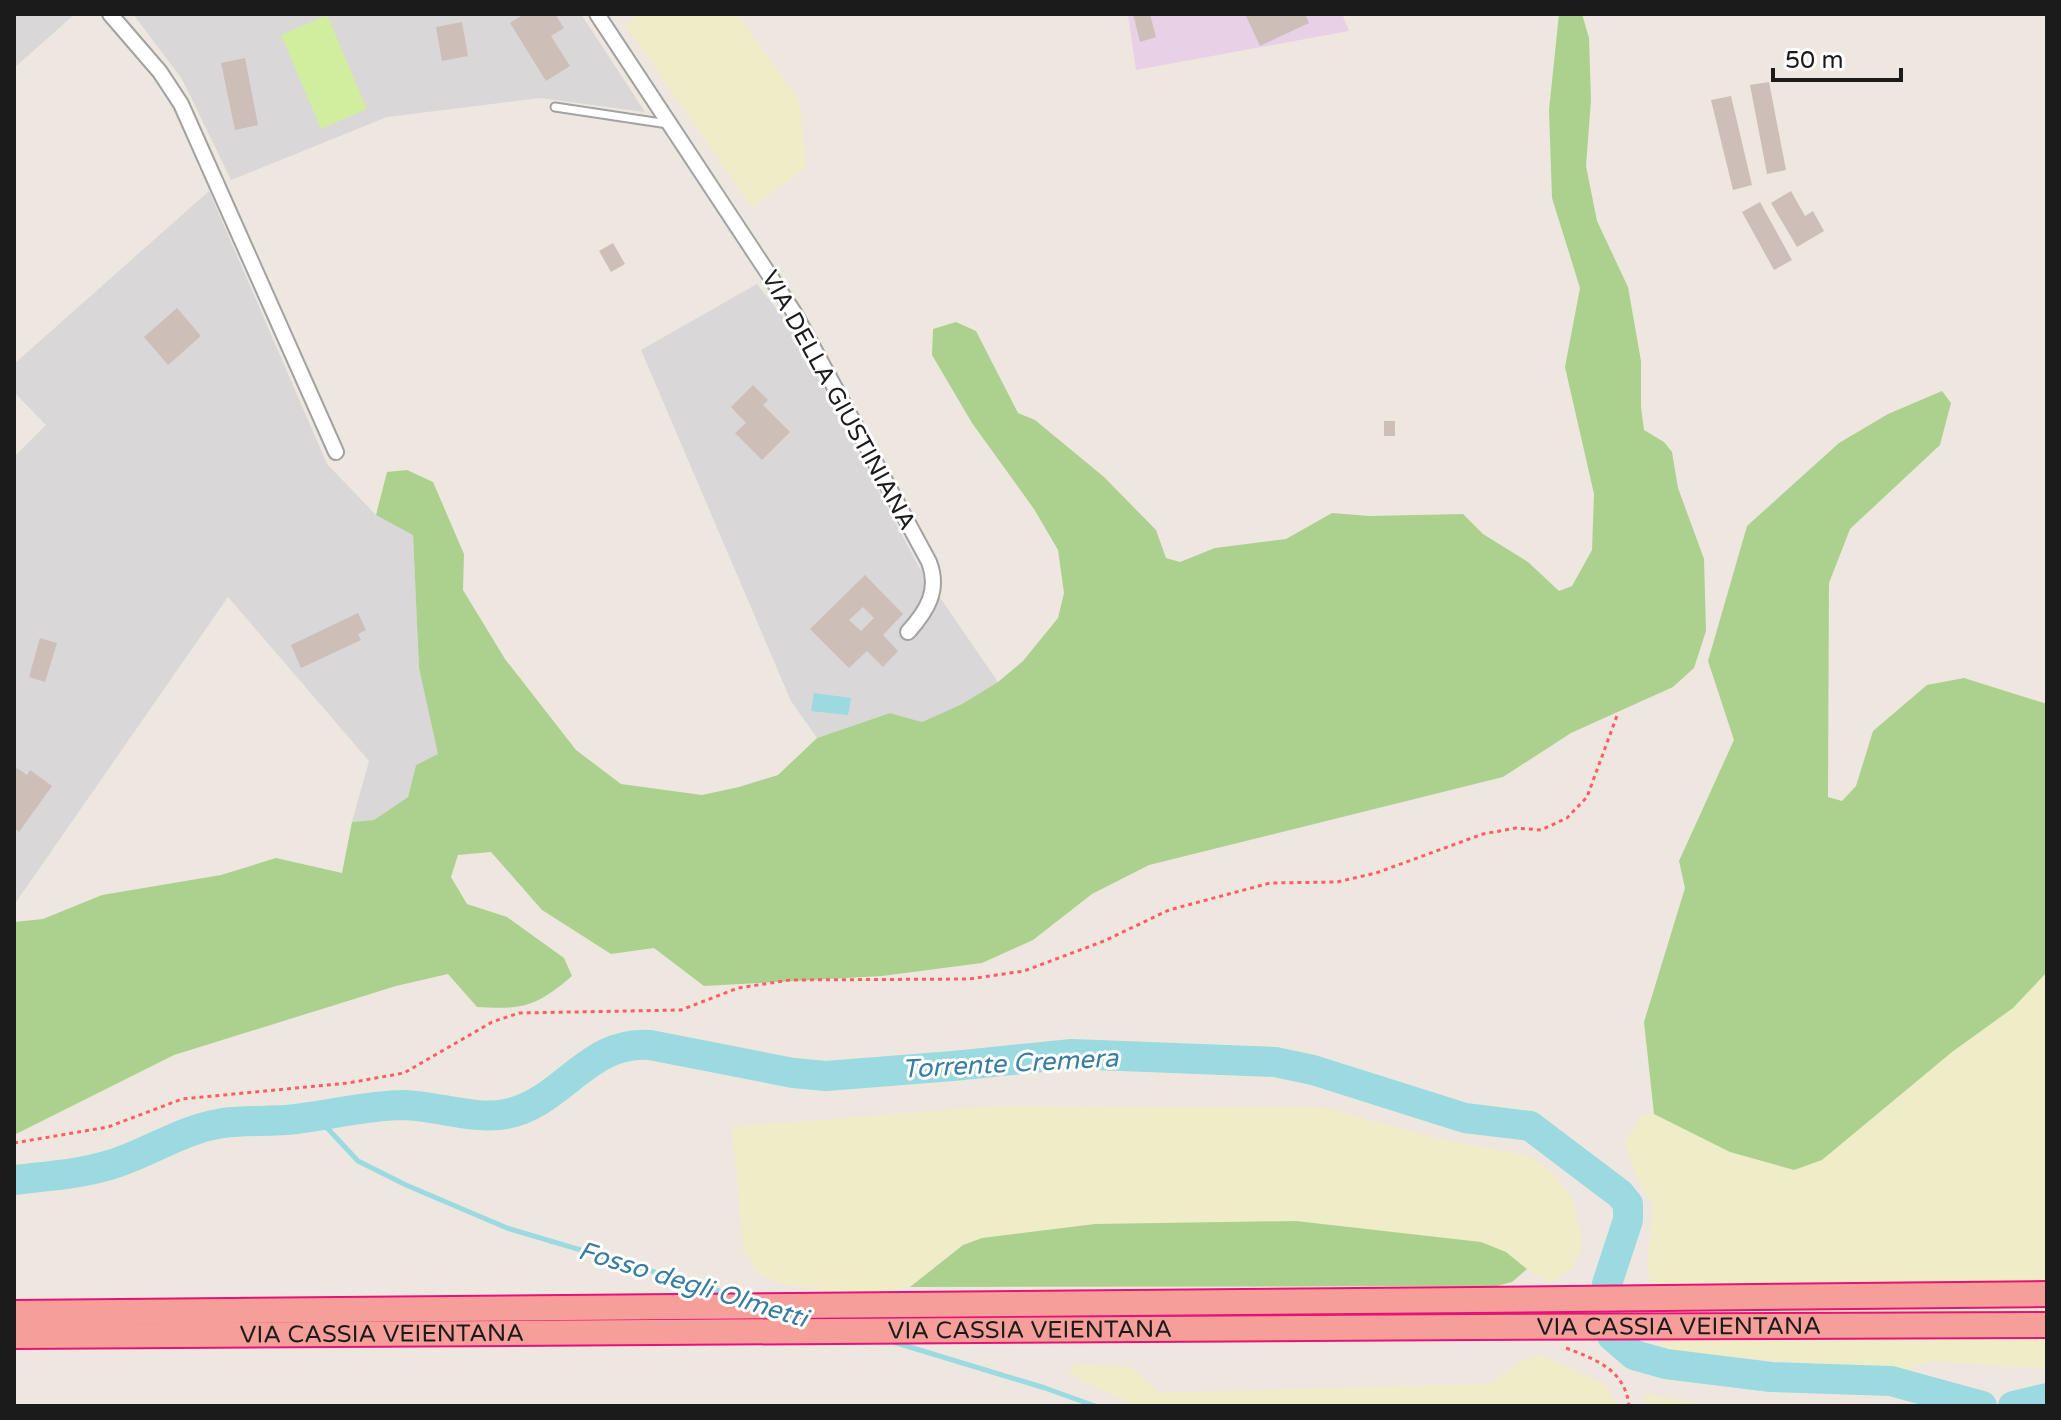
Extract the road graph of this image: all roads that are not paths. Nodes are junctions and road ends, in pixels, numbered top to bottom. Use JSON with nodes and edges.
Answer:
{"nodes":[{"id":1,"x":110,"y":14,"type":"edge"},
{"id":2,"x":597,"y":14,"type":"edge"},
{"id":3,"x":555,"y":107,"type":"dead end"},
{"id":4,"x":670,"y":124,"type":"junction"},
{"id":5,"x":336,"y":452,"type":"dead end"},
{"id":6,"x":908,"y":632,"type":"dead end"},
{"id":7,"x":2047,"y":1294,"type":"edge"},
{"id":8,"x":14,"y":1313,"type":"edge"},
{"id":9,"x":2047,"y":1325,"type":"edge"},
{"id":10,"x":14,"y":1336,"type":"edge"}],
"edges":[{"from":1,"to":5,"type":"street"},
{"from":2,"to":4,"type":"street","name":"VIA DELLA GIUSTINIANA"},
{"from":3,"to":4,"type":"lane"},
{"from":4,"to":6,"type":"street","name":"VIA DELLA GIUSTINIANA"},
{"from":7,"to":8,"type":"highway","name":"VIA CASSIA VEIENTANA","bridge":true},
{"from":9,"to":10,"type":"highway","name":"VIA CASSIA VEIENTANA","bridge":true}]}
